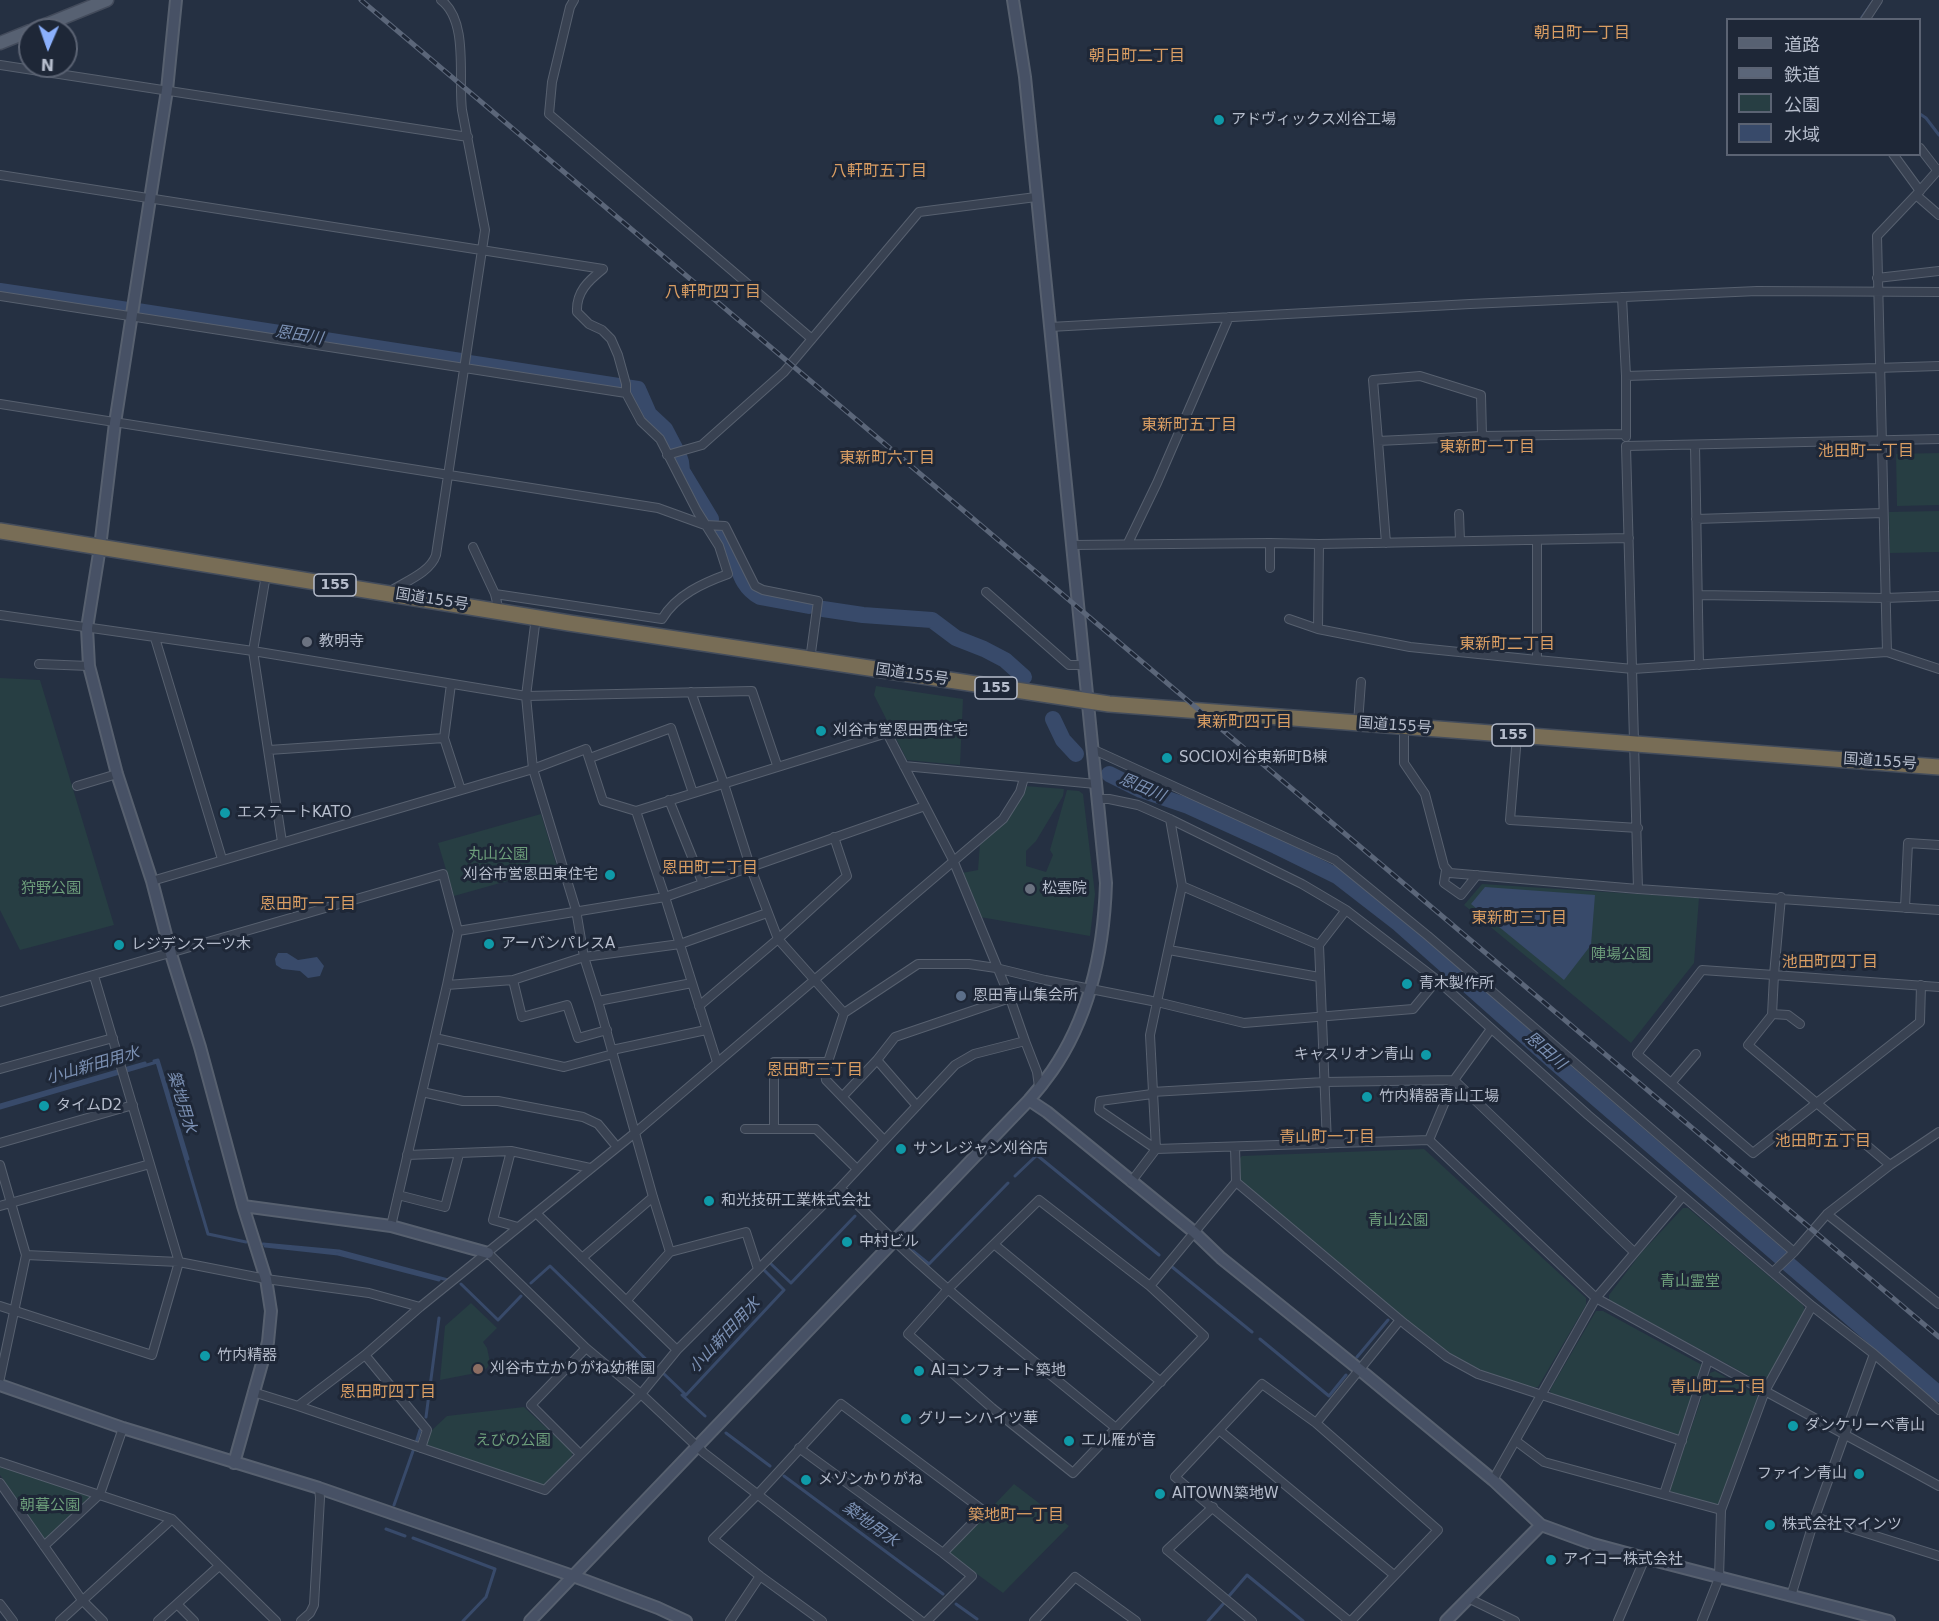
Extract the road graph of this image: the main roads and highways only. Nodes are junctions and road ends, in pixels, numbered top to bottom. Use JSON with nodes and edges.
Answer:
{"nodes":[{"id":1,"x":107,"y":0,"type":"edge"},
{"id":2,"x":63,"y":18,"type":"edge"},
{"id":3,"x":18,"y":36,"type":"edge"},
{"id":4,"x":0,"y":43,"type":"edge"},
{"id":5,"x":0,"y":531,"type":"edge"},
{"id":6,"x":1939,"y":766,"type":"edge"}],
"edges":[{"from":1,"to":2,"type":"main road"},
{"from":3,"to":4,"type":"main road"},
{"from":5,"to":6,"type":"highway","name":"国道155号","number":"155"}]}
